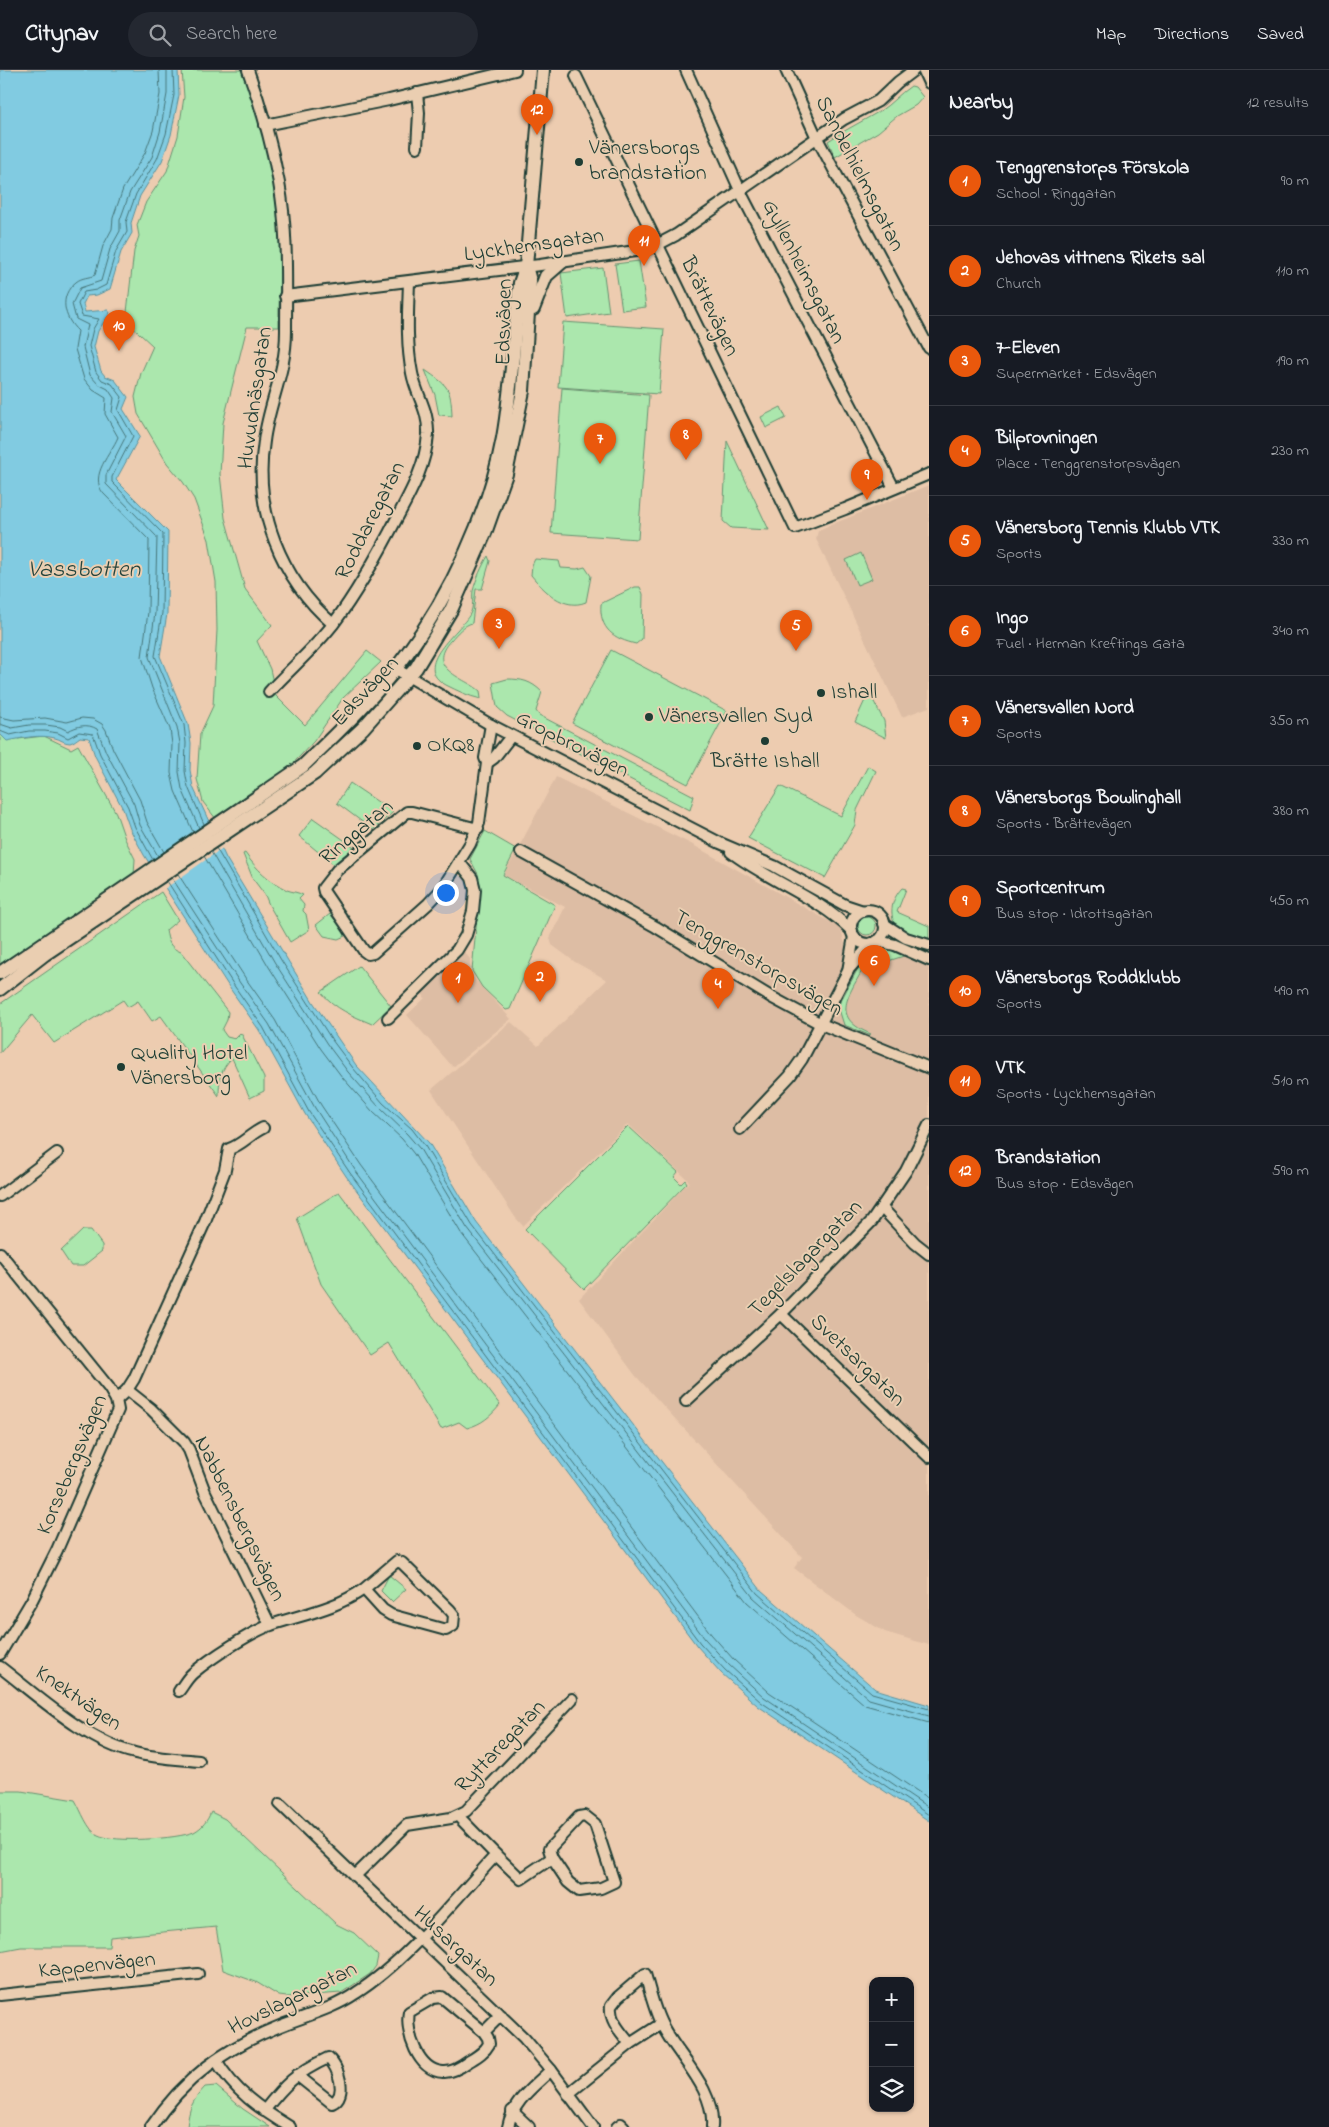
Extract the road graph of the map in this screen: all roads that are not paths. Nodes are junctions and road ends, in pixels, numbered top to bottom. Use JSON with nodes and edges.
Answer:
{"nodes":[{"id":1,"x":248,"y":70,"type":"edge"},
{"id":2,"x":515,"y":70,"type":"edge"},
{"id":3,"x":543,"y":70,"type":"edge"},
{"id":4,"x":686,"y":70,"type":"edge"},
{"id":5,"x":786,"y":70,"type":"edge"},
{"id":6,"x":914,"y":70,"type":"edge"},
{"id":7,"x":923,"y":70,"type":"edge"},
{"id":8,"x":576,"y":76,"type":"dead end"},
{"id":9,"x":929,"y":83,"type":"edge"},
{"id":10,"x":417,"y":93,"type":"junction"},
{"id":11,"x":265,"y":125,"type":"junction"},
{"id":12,"x":817,"y":138,"type":"junction"},
{"id":13,"x":417,"y":147,"type":"dead end"},
{"id":14,"x":741,"y":190,"type":"junction"},
{"id":15,"x":656,"y":245,"type":"junction"},
{"id":16,"x":562,"y":262,"type":"junction"},
{"id":17,"x":526,"y":266,"type":"junction"},
{"id":18,"x":408,"y":282,"type":"junction"},
{"id":19,"x":285,"y":296,"type":"junction"},
{"id":20,"x":528,"y":328,"type":"junction"},
{"id":21,"x":929,"y":348,"type":"edge"},
{"id":22,"x":929,"y":474,"type":"edge"},
{"id":23,"x":894,"y":488,"type":"junction"},
{"id":24,"x":333,"y":624,"type":"junction"},
{"id":25,"x":396,"y":669,"type":"junction"},
{"id":26,"x":409,"y":677,"type":"junction"},
{"id":27,"x":269,"y":692,"type":"dead end"},
{"id":28,"x":490,"y":725,"type":"junction"},
{"id":29,"x":511,"y":736,"type":"junction"},
{"id":30,"x":487,"y":763,"type":"junction"},
{"id":31,"x":237,"y":818,"type":"junction"},
{"id":32,"x":478,"y":829,"type":"junction"},
{"id":33,"x":720,"y":843,"type":"junction"},
{"id":34,"x":521,"y":852,"type":"dead end"},
{"id":35,"x":460,"y":863,"type":"junction"},
{"id":36,"x":140,"y":883,"type":"junction"},
{"id":37,"x":863,"y":911,"type":"junction"},
{"id":38,"x":884,"y":924,"type":"junction"},
{"id":39,"x":853,"y":934,"type":"junction"},
{"id":40,"x":874,"y":942,"type":"junction"},
{"id":41,"x":929,"y":945,"type":"edge"},
{"id":42,"x":929,"y":960,"type":"edge"},
{"id":43,"x":848,"y":971,"type":"junction"},
{"id":44,"x":0,"y":973,"type":"edge"},
{"id":45,"x":0,"y":989,"type":"edge"},
{"id":46,"x":388,"y":1018,"type":"dead end"},
{"id":47,"x":821,"y":1024,"type":"junction"},
{"id":48,"x":929,"y":1068,"type":"edge"},
{"id":49,"x":929,"y":1125,"type":"edge"},
{"id":50,"x":263,"y":1128,"type":"dead end"},
{"id":51,"x":740,"y":1129,"type":"dead end"},
{"id":52,"x":57,"y":1153,"type":"dead end"},
{"id":53,"x":0,"y":1196,"type":"edge"},
{"id":54,"x":882,"y":1208,"type":"junction"},
{"id":55,"x":0,"y":1253,"type":"edge"},
{"id":56,"x":929,"y":1254,"type":"edge"},
{"id":57,"x":781,"y":1314,"type":"junction"},
{"id":58,"x":127,"y":1390,"type":"junction"},
{"id":59,"x":116,"y":1400,"type":"junction"},
{"id":60,"x":686,"y":1401,"type":"dead end"},
{"id":61,"x":929,"y":1457,"type":"edge"},
{"id":62,"x":364,"y":1589,"type":"junction"},
{"id":63,"x":270,"y":1625,"type":"junction"},
{"id":64,"x":0,"y":1654,"type":"edge"},
{"id":65,"x":0,"y":1667,"type":"edge"},
{"id":66,"x":179,"y":1691,"type":"dead end"},
{"id":67,"x":572,"y":1699,"type":"dead end"},
{"id":68,"x":199,"y":1761,"type":"dead end"},
{"id":69,"x":280,"y":1804,"type":"dead end"},
{"id":70,"x":458,"y":1816,"type":"junction"},
{"id":71,"x":496,"y":1855,"type":"junction"},
{"id":72,"x":552,"y":1858,"type":"junction"},
{"id":73,"x":355,"y":1876,"type":"junction"},
{"id":74,"x":419,"y":1938,"type":"junction"},
{"id":75,"x":198,"y":1974,"type":"dead end"},
{"id":76,"x":0,"y":1995,"type":"edge"},
{"id":77,"x":501,"y":2015,"type":"junction"},
{"id":78,"x":661,"y":2024,"type":"junction"},
{"id":79,"x":484,"y":2032,"type":"junction"},
{"id":80,"x":630,"y":2044,"type":"junction"},
{"id":81,"x":216,"y":2060,"type":"junction"},
{"id":82,"x":551,"y":2070,"type":"junction"},
{"id":83,"x":297,"y":2075,"type":"junction"},
{"id":84,"x":568,"y":2094,"type":"junction"},
{"id":85,"x":512,"y":2110,"type":"junction"},
{"id":86,"x":264,"y":2111,"type":"junction"},
{"id":87,"x":151,"y":2127,"type":"edge"},
{"id":88,"x":290,"y":2127,"type":"edge"},
{"id":89,"x":508,"y":2127,"type":"edge"},
{"id":90,"x":529,"y":2127,"type":"edge"},
{"id":91,"x":593,"y":2127,"type":"edge"},
{"id":92,"x":617,"y":2127,"type":"edge"},
{"id":93,"x":624,"y":2127,"type":"edge"},
{"id":94,"x":712,"y":2127,"type":"edge"}],
"edges":[{"from":1,"to":11,"type":"street","name":"Huvudnäsgatan"},
{"from":2,"to":10,"type":"street"},
{"from":3,"to":17,"type":"main road","name":"Edsvägen"},
{"from":4,"to":14,"type":"street","name":"Gyllenheimsgatan"},
{"from":5,"to":12,"type":"street","name":"Sandelhielmsgatan"},
{"from":6,"to":12,"type":"street","name":"Lyckhemsgatan"},
{"from":7,"to":9,"type":"street"},
{"from":8,"to":15,"type":"street","name":"Brättevägen"},
{"from":10,"to":11,"type":"street"},
{"from":10,"to":13,"type":"street"},
{"from":11,"to":19,"type":"street","name":"Huvudnäsgatan"},
{"from":12,"to":14,"type":"street","name":"Lyckhemsgatan"},
{"from":12,"to":21,"type":"street","name":"Sandelhielmsgatan"},
{"from":14,"to":15,"type":"street","name":"Lyckhemsgatan"},
{"from":14,"to":23,"type":"street","name":"Gyllenheimsgatan"},
{"from":15,"to":16,"type":"street","name":"Lyckhemsgatan"},
{"from":15,"to":23,"type":"street","name":"Brättevägen"},
{"from":16,"to":17,"type":"street","name":"Lyckhemsgatan"},
{"from":16,"to":20,"type":"main road"},
{"from":17,"to":18,"type":"street","name":"Lyckhemsgatan"},
{"from":17,"to":20,"type":"main road","name":"Edsvägen"},
{"from":17,"to":25,"type":"main road","name":"Edsvägen"},
{"from":18,"to":19,"type":"street","name":"Lyckhemsgatan"},
{"from":18,"to":24,"type":"street","name":"Roddaregatan"},
{"from":19,"to":24,"type":"street","name":"Huvudnäsgatan"},
{"from":20,"to":26,"type":"main road","name":"Edsvägen"},
{"from":22,"to":23,"type":"street"},
{"from":24,"to":27,"type":"street","name":"Roddaregatan"},
{"from":25,"to":26,"type":"street"},
{"from":25,"to":31,"type":"main road","name":"Edsvägen"},
{"from":26,"to":28,"type":"street","name":"Gropbrovägen"},
{"from":26,"to":31,"type":"main road","name":"Edsvägen"},
{"from":28,"to":29,"type":"street","name":"Gropbrovägen"},
{"from":28,"to":30,"type":"street","name":"Ringgatan"},
{"from":29,"to":30,"type":"street"},
{"from":29,"to":33,"type":"street","name":"Gropbrovägen"},
{"from":30,"to":32,"type":"street","name":"Ringgatan"},
{"from":31,"to":36,"type":"main road","name":"Edsvägen"},
{"from":32,"to":35,"type":"street","name":"Ringgatan"},
{"from":32,"to":35,"type":"street","name":"Ringgatan"},
{"from":33,"to":37,"type":"street","name":"Gropbrovägen"},
{"from":33,"to":39,"type":"street","name":"Gropbrovägen"},
{"from":34,"to":47,"type":"street","name":"Tenggrenstorpsvägen"},
{"from":35,"to":46,"type":"street"},
{"from":36,"to":44,"type":"main road","name":"Edsvägen"},
{"from":36,"to":45,"type":"main road","name":"Edsvägen"},
{"from":37,"to":38,"type":"street"},
{"from":37,"to":39,"type":"street"},
{"from":38,"to":40,"type":"street"},
{"from":38,"to":41,"type":"street"},
{"from":39,"to":40,"type":"street"},
{"from":39,"to":43,"type":"street"},
{"from":40,"to":42,"type":"street"},
{"from":40,"to":43,"type":"street"},
{"from":43,"to":47,"type":"street"},
{"from":47,"to":48,"type":"street","name":"Tenggrenstorpsvägen"},
{"from":47,"to":51,"type":"street"},
{"from":49,"to":54,"type":"street","name":"Tegelslagargatan"},
{"from":50,"to":58,"type":"street","name":"Korsebergsvägen"},
{"from":52,"to":53,"type":"street"},
{"from":54,"to":56,"type":"street"},
{"from":54,"to":57,"type":"street","name":"Tegelslagargatan"},
{"from":55,"to":59,"type":"street"},
{"from":57,"to":60,"type":"street","name":"Tegelslagargatan"},
{"from":57,"to":61,"type":"street","name":"Svetsargatan"},
{"from":58,"to":59,"type":"street","name":"Korsebergsvägen"},
{"from":58,"to":63,"type":"street","name":"Nabbensbergsvägen"},
{"from":59,"to":64,"type":"street","name":"Korsebergsvägen"},
{"from":62,"to":62,"type":"street","name":"Nabbensbergsvägen"},
{"from":62,"to":63,"type":"street","name":"Nabbensbergsvägen"},
{"from":63,"to":66,"type":"street","name":"Nabbensbergsvägen"},
{"from":65,"to":68,"type":"street","name":"Knektvägen"},
{"from":67,"to":70,"type":"street","name":"Ryttaregatan"},
{"from":69,"to":73,"type":"street","name":"Husargatan"},
{"from":70,"to":71,"type":"street"},
{"from":70,"to":73,"type":"street","name":"Ryttaregatan"},
{"from":71,"to":72,"type":"street"},
{"from":71,"to":74,"type":"street","name":"Hovslagargatan"},
{"from":72,"to":72,"type":"street"},
{"from":73,"to":74,"type":"street","name":"Husargatan"},
{"from":74,"to":77,"type":"street","name":"Husargatan"},
{"from":74,"to":81,"type":"street","name":"Hovslagargatan"},
{"from":75,"to":76,"type":"street","name":"Kappenvägen"},
{"from":77,"to":79,"type":"street"},
{"from":77,"to":82,"type":"street","name":"Husargatan"},
{"from":78,"to":80,"type":"street"},
{"from":78,"to":80,"type":"street"},
{"from":78,"to":94,"type":"street"},
{"from":79,"to":79,"type":"street"},
{"from":80,"to":84,"type":"street"},
{"from":81,"to":86,"type":"street"},
{"from":81,"to":87,"type":"street","name":"Hovslagargatan"},
{"from":82,"to":84,"type":"street","name":"Husargatan"},
{"from":82,"to":85,"type":"street"},
{"from":83,"to":83,"type":"street"},
{"from":83,"to":86,"type":"street"},
{"from":84,"to":91,"type":"street","name":"Husargatan"},
{"from":85,"to":89,"type":"street"},
{"from":85,"to":90,"type":"street"},
{"from":86,"to":88,"type":"street"},
{"from":92,"to":93,"type":"street"}]}
